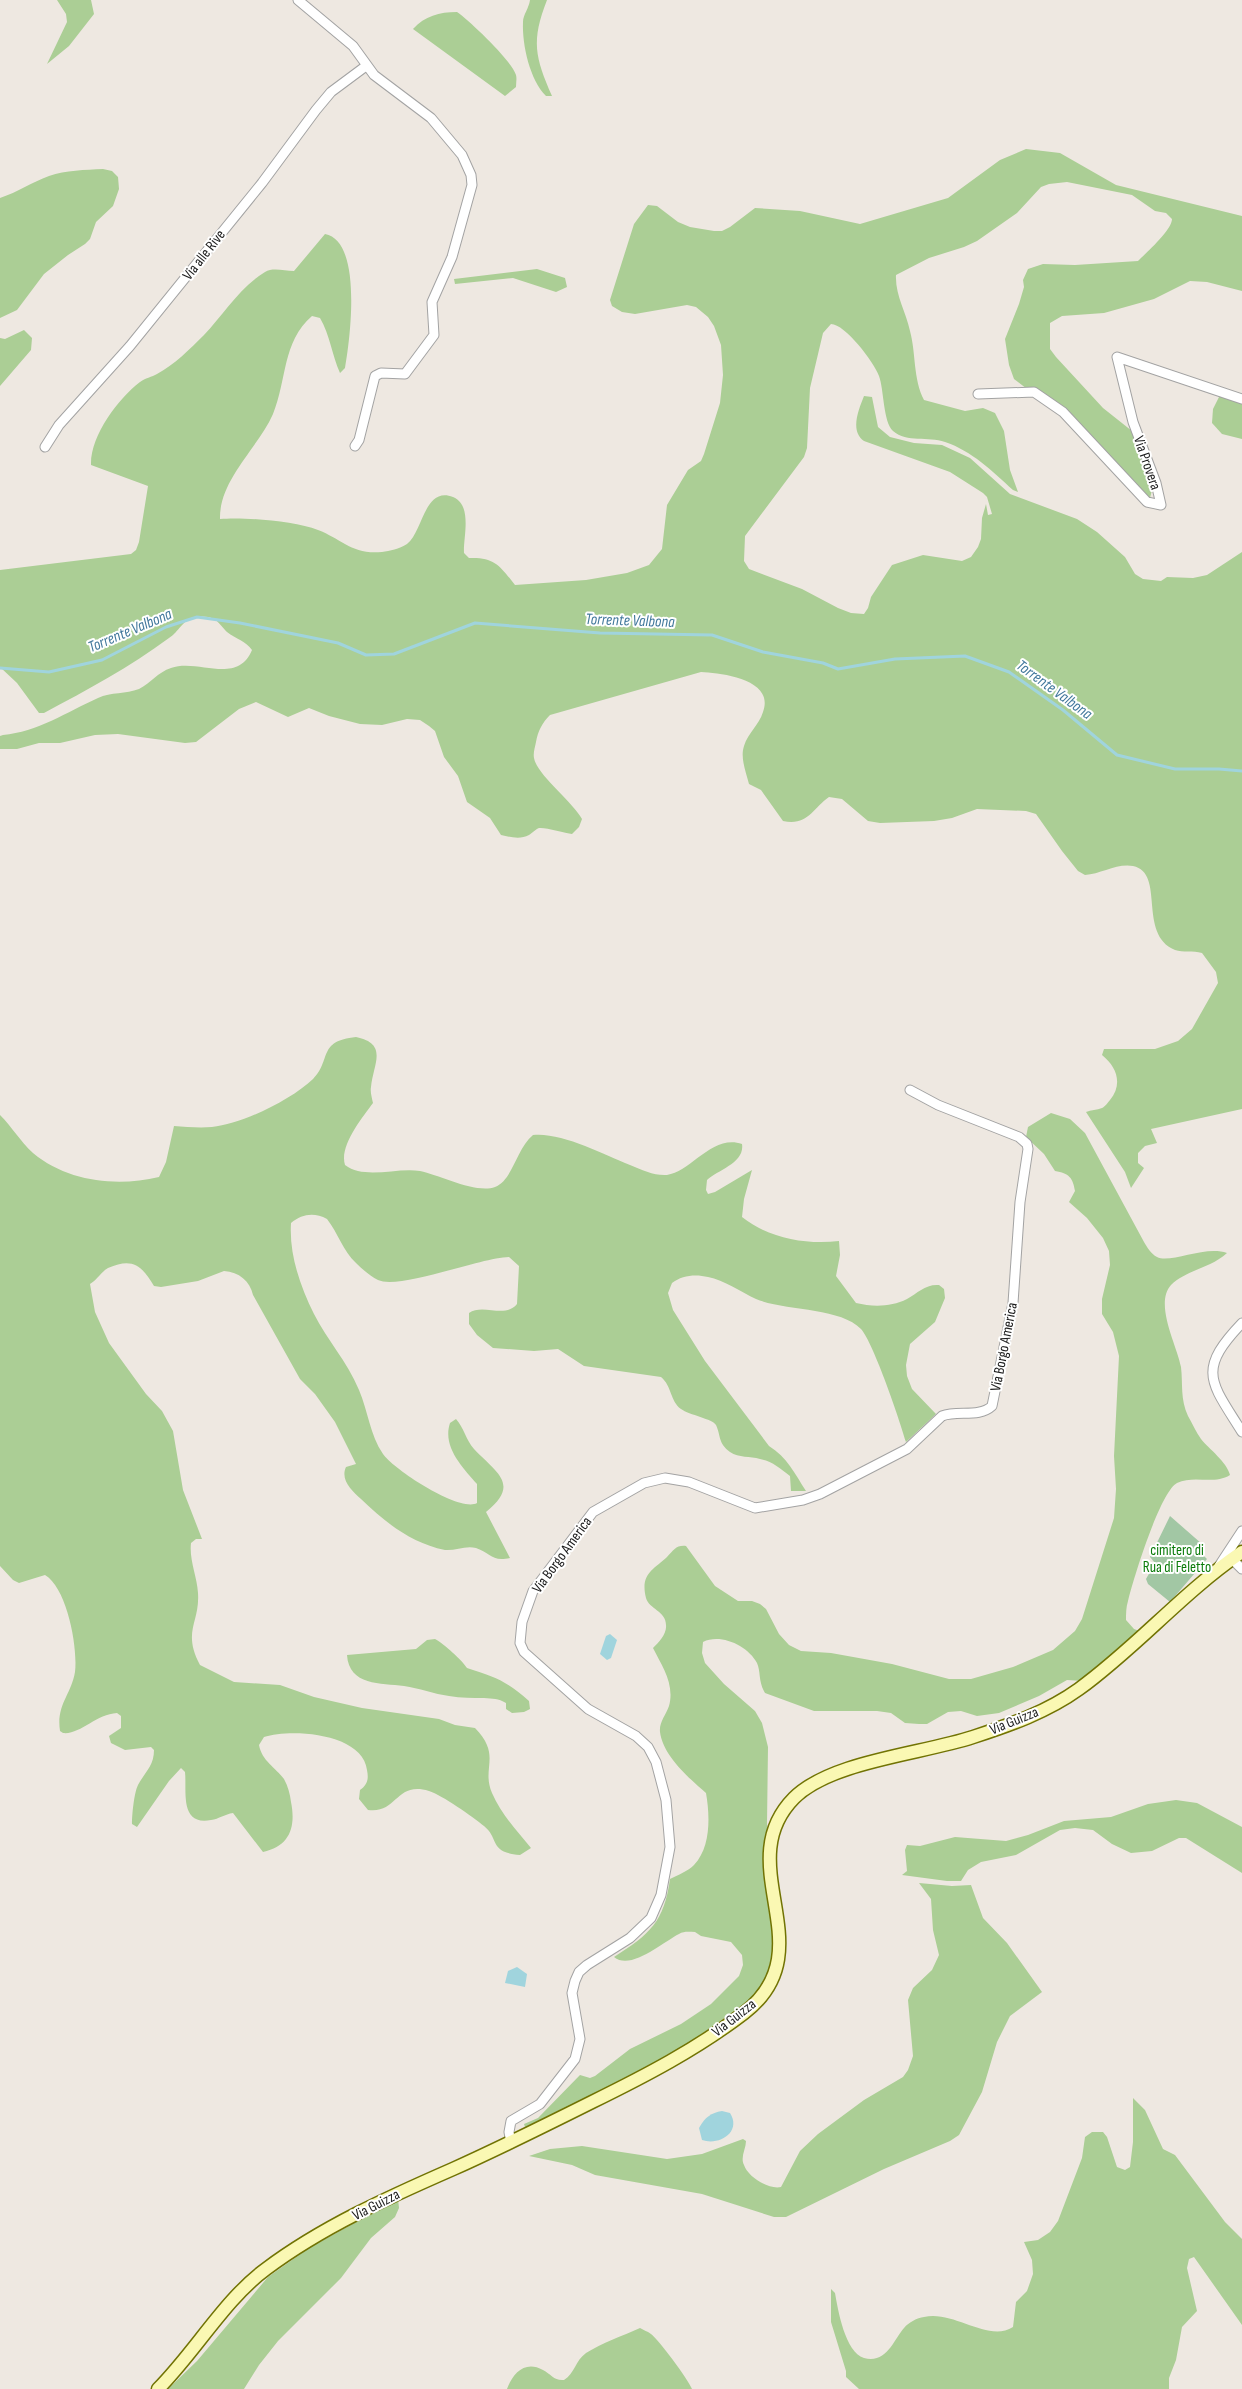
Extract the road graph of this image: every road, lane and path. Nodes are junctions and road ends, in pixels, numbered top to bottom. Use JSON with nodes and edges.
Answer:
{"nodes":[{"id":1,"x":298,"y":0,"type":"edge"},
{"id":2,"x":366,"y":66,"type":"junction"},
{"id":3,"x":978,"y":394,"type":"dead end"},
{"id":4,"x":1242,"y":399,"type":"edge"},
{"id":5,"x":355,"y":446,"type":"dead end"},
{"id":6,"x":45,"y":447,"type":"dead end"},
{"id":7,"x":910,"y":1090,"type":"dead end"},
{"id":8,"x":1242,"y":1323,"type":"edge"},
{"id":9,"x":1242,"y":1432,"type":"edge"},
{"id":10,"x":1242,"y":1531,"type":"edge"},
{"id":11,"x":1237,"y":1556,"type":"edge"},
{"id":12,"x":1218,"y":1568,"type":"junction"},
{"id":13,"x":1242,"y":1569,"type":"edge"},
{"id":14,"x":511,"y":2143,"type":"junction"},
{"id":15,"x":158,"y":2389,"type":"edge"}],
"edges":[{"from":1,"to":2,"type":"street"},
{"from":2,"to":5,"type":"street"},
{"from":2,"to":6,"type":"street","name":"Via alle Rive"},
{"from":3,"to":4,"type":"street","name":"Via Provera"},
{"from":7,"to":14,"type":"street","name":"Via Borgo America"},
{"from":8,"to":9,"type":"street"},
{"from":10,"to":12,"type":"street"},
{"from":11,"to":12,"type":"main road","name":"Via Guizza"},
{"from":11,"to":13,"type":"street","name":"Via Guizza"},
{"from":12,"to":14,"type":"main road","name":"Via Guizza"},
{"from":14,"to":15,"type":"main road","name":"Via Guizza"}]}
